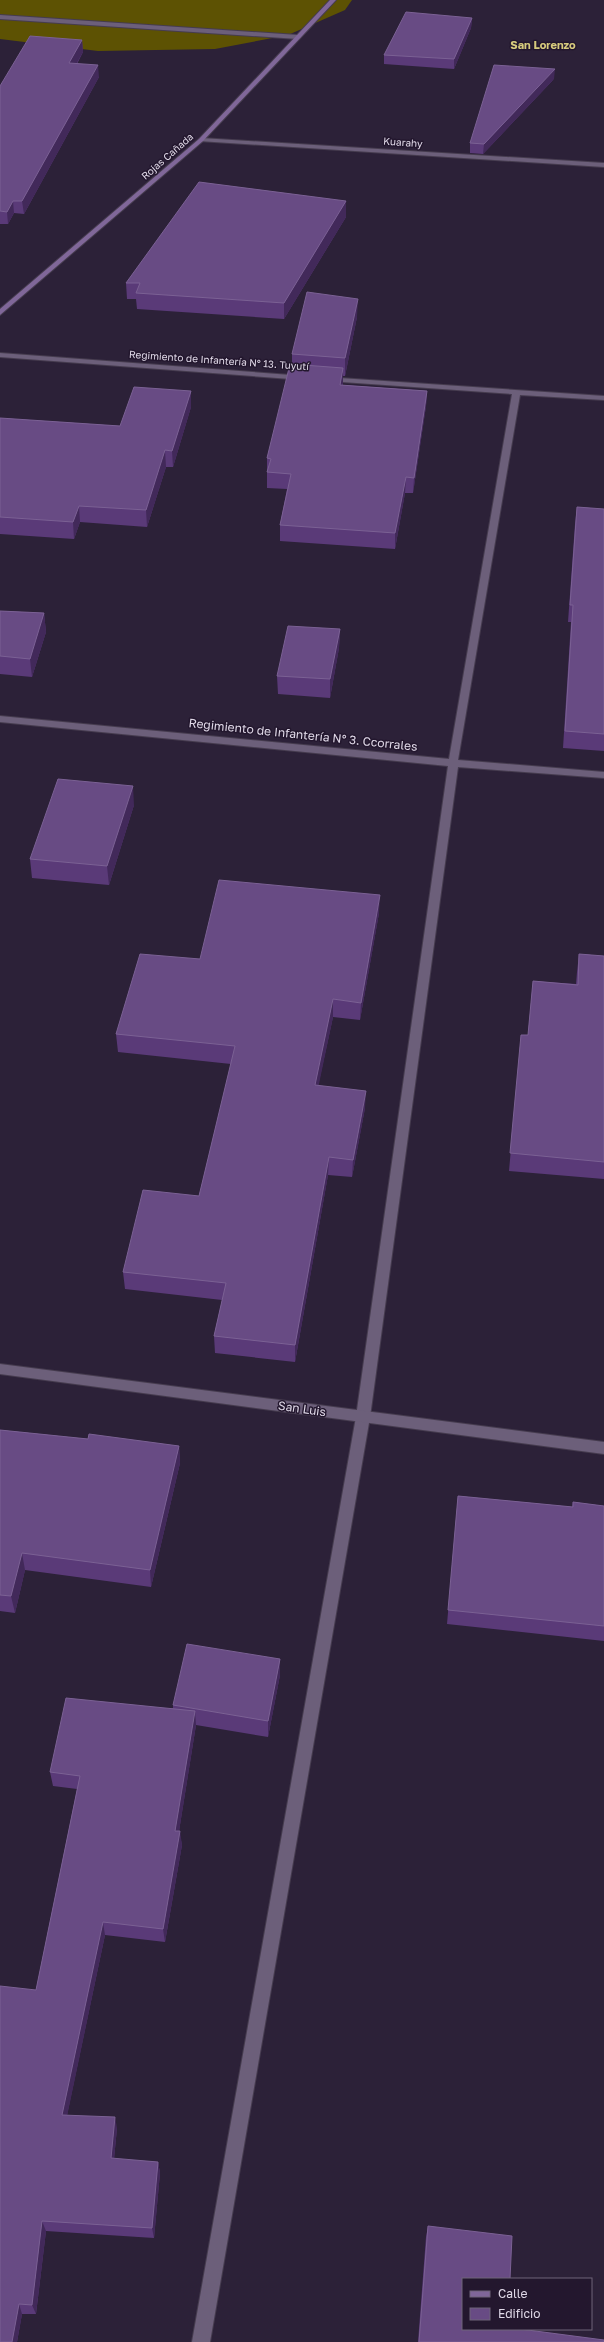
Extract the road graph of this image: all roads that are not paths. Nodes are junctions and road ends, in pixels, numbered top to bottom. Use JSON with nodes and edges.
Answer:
{"nodes":[{"id":1,"x":333,"y":0,"type":"edge"},
{"id":2,"x":0,"y":17,"type":"edge"},
{"id":3,"x":298,"y":37,"type":"junction"},
{"id":4,"x":202,"y":140,"type":"junction"},
{"id":5,"x":604,"y":165,"type":"edge"},
{"id":6,"x":0,"y":313,"type":"edge"},
{"id":7,"x":0,"y":355,"type":"edge"},
{"id":8,"x":516,"y":393,"type":"junction"},
{"id":9,"x":604,"y":398,"type":"edge"},
{"id":10,"x":0,"y":719,"type":"edge"},
{"id":11,"x":452,"y":763,"type":"junction"},
{"id":12,"x":604,"y":775,"type":"edge"},
{"id":13,"x":0,"y":1369,"type":"edge"},
{"id":14,"x":363,"y":1417,"type":"junction"},
{"id":15,"x":604,"y":1448,"type":"edge"},
{"id":16,"x":201,"y":2342,"type":"edge"}],
"edges":[{"from":1,"to":3,"type":"main road","name":"Rojas Cañada"},
{"from":2,"to":3,"type":"street"},
{"from":3,"to":4,"type":"main road","name":"Rojas Cañada"},
{"from":4,"to":5,"type":"street","name":"Kuarahy"},
{"from":4,"to":6,"type":"main road","name":"Rojas Cañada"},
{"from":7,"to":8,"type":"street","name":"Regimiento de Infantería N° 13. Tuyutí"},
{"from":8,"to":9,"type":"street","name":"Regimiento de Infantería N° 13. Tuyutí"},
{"from":8,"to":11,"type":"street"},
{"from":10,"to":11,"type":"street","name":"Regimiento de Infantería N° 3. Ccorrales"},
{"from":11,"to":12,"type":"street","name":"Regimiento de Infantería N° 3. Ccorrales"},
{"from":11,"to":14,"type":"street"},
{"from":13,"to":14,"type":"street","name":"San Luis"},
{"from":14,"to":15,"type":"street","name":"San Luis"},
{"from":14,"to":16,"type":"street"}]}
